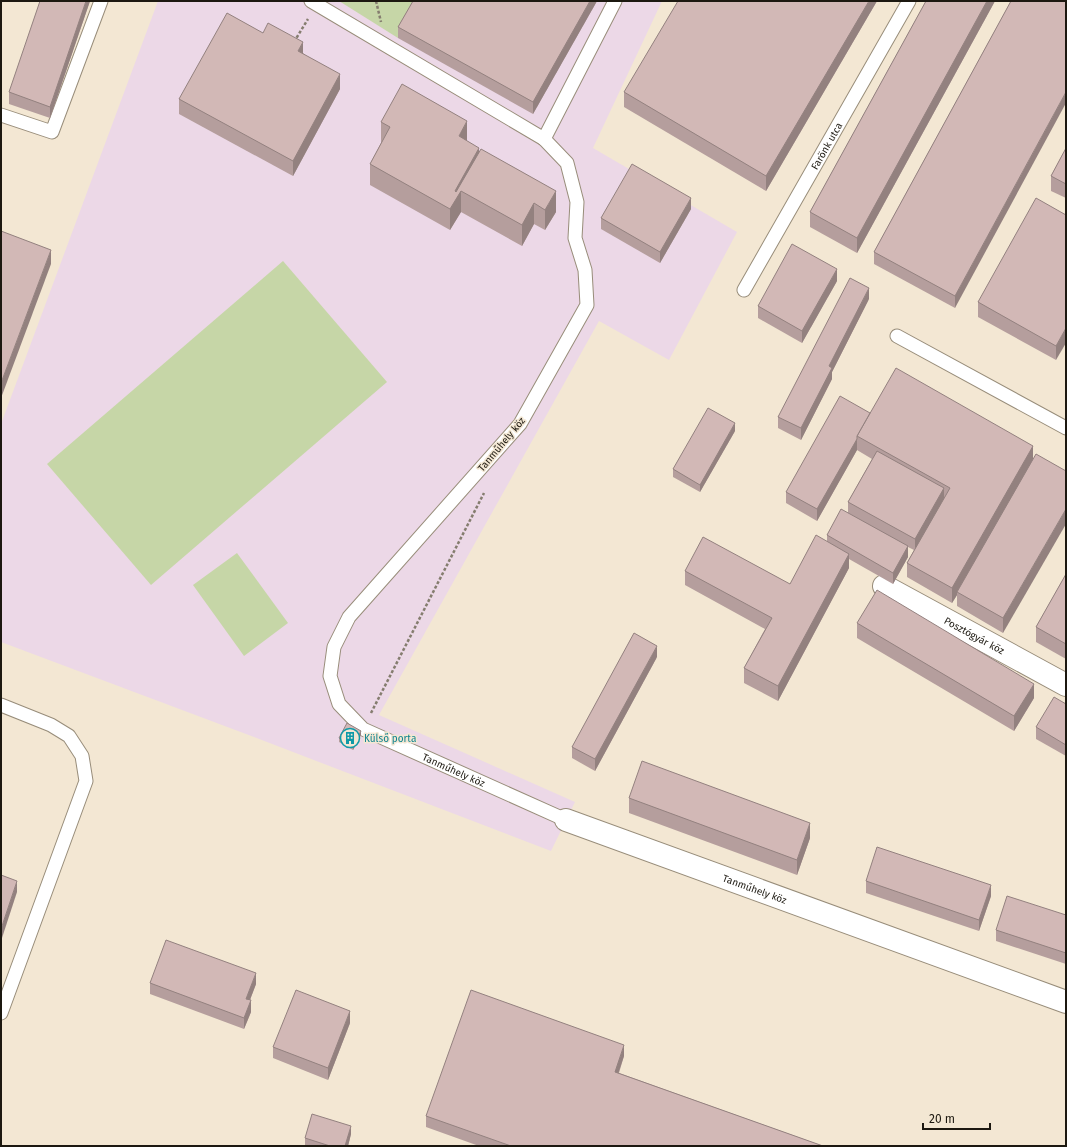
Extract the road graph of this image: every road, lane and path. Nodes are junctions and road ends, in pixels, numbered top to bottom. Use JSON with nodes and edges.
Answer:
{"nodes":[{"id":1,"x":101,"y":1,"type":"edge"},
{"id":2,"x":615,"y":1,"type":"edge"},
{"id":3,"x":909,"y":1,"type":"edge"},
{"id":4,"x":314,"y":3,"type":"edge"},
{"id":5,"x":293,"y":43,"type":"edge"},
{"id":6,"x":1,"y":115,"type":"edge"},
{"id":7,"x":544,"y":139,"type":"junction"},
{"id":8,"x":744,"y":290,"type":"dead end"},
{"id":9,"x":896,"y":336,"type":"dead end"},
{"id":10,"x":1066,"y":428,"type":"edge"},
{"id":11,"x":487,"y":488,"type":"dead end"},
{"id":12,"x":884,"y":586,"type":"dead end"},
{"id":13,"x":1066,"y":685,"type":"edge"},
{"id":14,"x":1,"y":705,"type":"edge"},
{"id":15,"x":362,"y":729,"type":"junction"},
{"id":16,"x":566,"y":820,"type":"joint"},
{"id":17,"x":1066,"y":1002,"type":"edge"},
{"id":18,"x":1,"y":1013,"type":"edge"}],
"edges":[{"from":1,"to":6,"type":"lane"},
{"from":2,"to":7,"type":"lane"},
{"from":3,"to":8,"type":"lane","name":"Farönk utca"},
{"from":4,"to":5,"type":"path"},
{"from":4,"to":7,"type":"lane","name":"Tanműhely köz"},
{"from":7,"to":15,"type":"lane","name":"Tanműhely köz"},
{"from":9,"to":10,"type":"lane"},
{"from":11,"to":15,"type":"path"},
{"from":12,"to":13,"type":"street","name":"Posztógyár köz"},
{"from":14,"to":18,"type":"lane"},
{"from":15,"to":16,"type":"lane","name":"Tanműhely köz"},
{"from":16,"to":17,"type":"street","name":"Tanműhely köz"}]}
